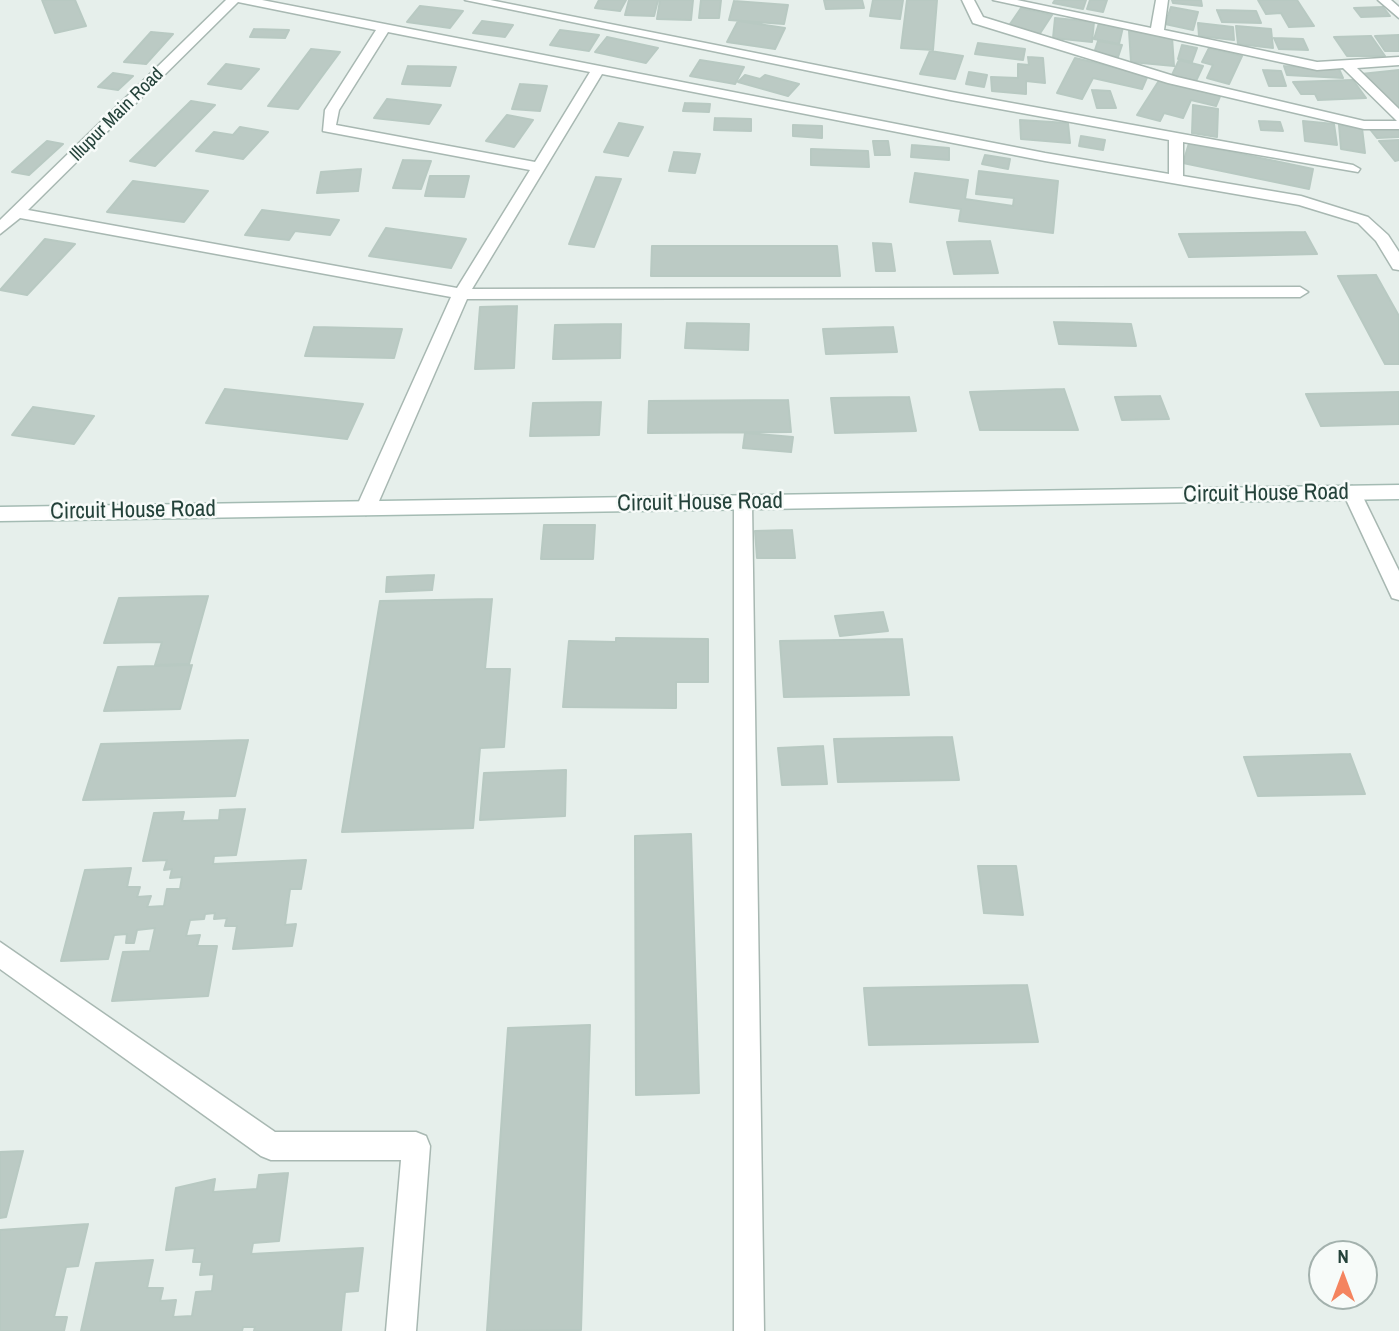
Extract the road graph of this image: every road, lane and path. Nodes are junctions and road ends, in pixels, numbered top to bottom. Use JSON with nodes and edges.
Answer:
{"nodes":[{"id":1,"x":233,"y":0,"type":"edge"},
{"id":2,"x":243,"y":0,"type":"edge"},
{"id":3,"x":471,"y":0,"type":"edge"},
{"id":4,"x":968,"y":0,"type":"edge"},
{"id":5,"x":999,"y":0,"type":"edge"},
{"id":6,"x":1162,"y":0,"type":"edge"},
{"id":7,"x":1384,"y":0,"type":"edge"},
{"id":8,"x":1399,"y":14,"type":"edge"},
{"id":9,"x":383,"y":29,"type":"junction"},
{"id":10,"x":1157,"y":31,"type":"junction"},
{"id":11,"x":1399,"y":61,"type":"edge"},
{"id":12,"x":1348,"y":66,"type":"junction"},
{"id":13,"x":599,"y":69,"type":"junction"},
{"id":14,"x":1399,"y":117,"type":"edge"},
{"id":15,"x":1399,"y":125,"type":"edge"},
{"id":16,"x":1176,"y":137,"type":"junction"},
{"id":17,"x":539,"y":167,"type":"junction"},
{"id":18,"x":1353,"y":169,"type":"dead end"},
{"id":19,"x":1176,"y":180,"type":"junction"},
{"id":20,"x":16,"y":213,"type":"junction"},
{"id":21,"x":0,"y":229,"type":"edge"},
{"id":22,"x":1399,"y":265,"type":"edge"},
{"id":23,"x":1300,"y":292,"type":"dead end"},
{"id":24,"x":461,"y":294,"type":"junction"},
{"id":25,"x":1399,"y":492,"type":"edge"},
{"id":26,"x":1352,"y":493,"type":"junction"},
{"id":27,"x":743,"y":502,"type":"junction"},
{"id":28,"x":366,"y":508,"type":"junction"},
{"id":29,"x":0,"y":514,"type":"edge"},
{"id":30,"x":1399,"y":592,"type":"edge"},
{"id":31,"x":0,"y":954,"type":"edge"},
{"id":32,"x":401,"y":1331,"type":"edge"},
{"id":33,"x":749,"y":1331,"type":"edge"}],
"edges":[{"from":1,"to":20,"type":"street","name":"Illupur Main Road"},
{"from":2,"to":9,"type":"street"},
{"from":3,"to":16,"type":"street"},
{"from":4,"to":15,"type":"street"},
{"from":5,"to":10,"type":"street"},
{"from":6,"to":10,"type":"street"},
{"from":7,"to":8,"type":"street"},
{"from":9,"to":13,"type":"street"},
{"from":9,"to":17,"type":"street"},
{"from":10,"to":12,"type":"street"},
{"from":11,"to":12,"type":"street"},
{"from":12,"to":14,"type":"street"},
{"from":13,"to":17,"type":"street"},
{"from":13,"to":19,"type":"street"},
{"from":16,"to":18,"type":"street"},
{"from":16,"to":19,"type":"street"},
{"from":17,"to":24,"type":"street"},
{"from":19,"to":22,"type":"street"},
{"from":20,"to":21,"type":"street","name":"Illupur Main Road"},
{"from":20,"to":24,"type":"street"},
{"from":23,"to":24,"type":"street"},
{"from":24,"to":28,"type":"street"},
{"from":25,"to":26,"type":"street","name":"Circuit House Road"},
{"from":26,"to":27,"type":"street","name":"Circuit House Road"},
{"from":26,"to":30,"type":"street"},
{"from":27,"to":28,"type":"street","name":"Circuit House Road"},
{"from":27,"to":33,"type":"street"},
{"from":28,"to":29,"type":"street","name":"Circuit House Road"},
{"from":31,"to":32,"type":"street"}]}
